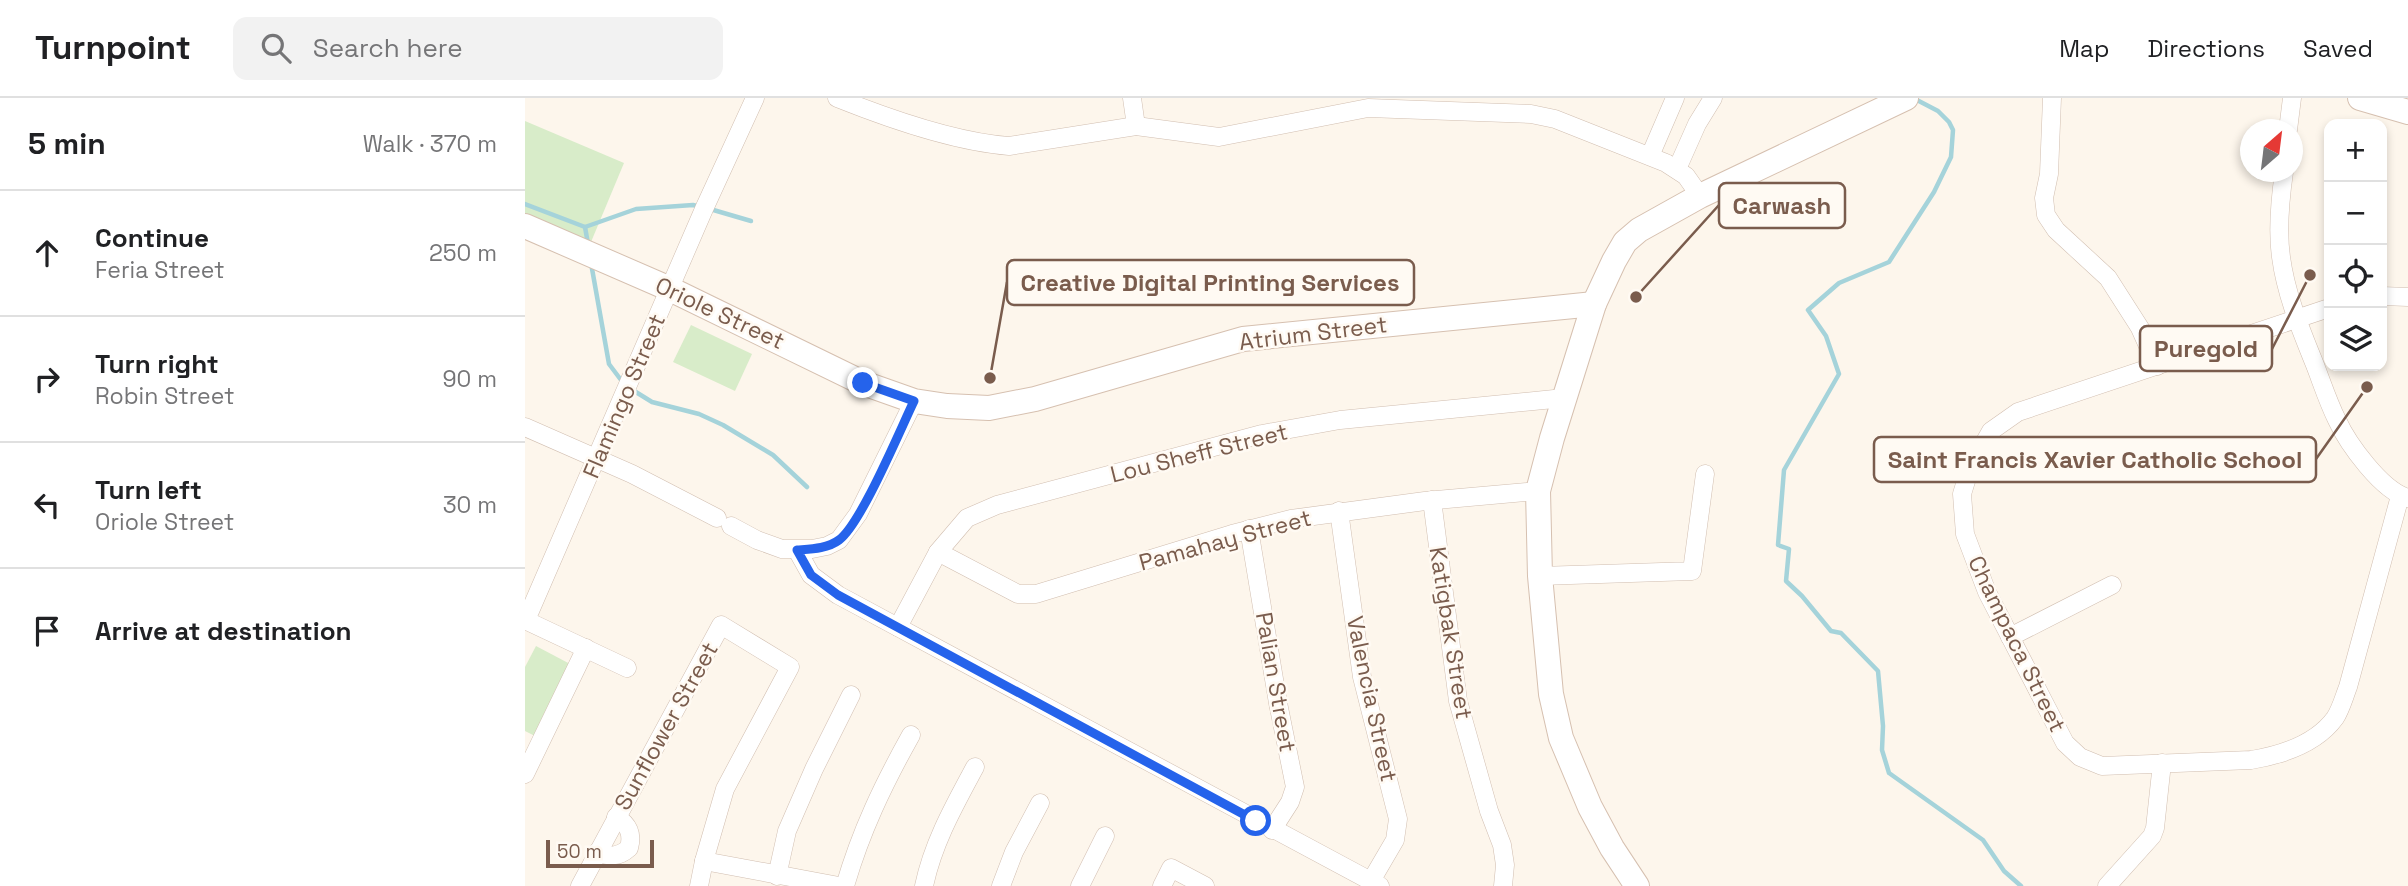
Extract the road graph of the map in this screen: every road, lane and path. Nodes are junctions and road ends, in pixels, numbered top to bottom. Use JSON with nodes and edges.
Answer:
{"nodes":[{"id":1,"x":755,"y":98,"type":"edge"},
{"id":2,"x":837,"y":98,"type":"edge"},
{"id":3,"x":1132,"y":98,"type":"edge"},
{"id":4,"x":1675,"y":98,"type":"edge"},
{"id":5,"x":1713,"y":98,"type":"edge"},
{"id":6,"x":2052,"y":98,"type":"edge"},
{"id":7,"x":2292,"y":98,"type":"edge"},
{"id":8,"x":2360,"y":98,"type":"edge"},
{"id":9,"x":1905,"y":99,"type":"edge"},
{"id":10,"x":1530,"y":106,"type":"edge"},
{"id":11,"x":2408,"y":112,"type":"edge"},
{"id":12,"x":2289,"y":119,"type":"edge"},
{"id":13,"x":1136,"y":126,"type":"junction"},
{"id":14,"x":1650,"y":156,"type":"junction"},
{"id":15,"x":1677,"y":169,"type":"junction"},
{"id":16,"x":2283,"y":182,"type":"edge"},
{"id":17,"x":1700,"y":195,"type":"junction"},
{"id":18,"x":525,"y":226,"type":"edge"},
{"id":19,"x":670,"y":289,"type":"junction"},
{"id":20,"x":2387,"y":296,"type":"edge"},
{"id":21,"x":2408,"y":297,"type":"edge"},
{"id":22,"x":1594,"y":304,"type":"junction"},
{"id":23,"x":2324,"y":310,"type":"edge"},
{"id":24,"x":2297,"y":318,"type":"junction"},
{"id":25,"x":2157,"y":366,"type":"junction"},
{"id":26,"x":1564,"y":398,"type":"junction"},
{"id":27,"x":914,"y":401,"type":"junction"},
{"id":28,"x":525,"y":427,"type":"edge"},
{"id":29,"x":598,"y":458,"type":"junction"},
{"id":30,"x":1705,"y":474,"type":"dead end"},
{"id":31,"x":1532,"y":491,"type":"junction"},
{"id":32,"x":2404,"y":497,"type":"edge"},
{"id":33,"x":1432,"y":500,"type":"junction"},
{"id":34,"x":1339,"y":511,"type":"junction"},
{"id":35,"x":1249,"y":529,"type":"junction"},
{"id":36,"x":797,"y":550,"type":"junction"},
{"id":37,"x":938,"y":552,"type":"junction"},
{"id":38,"x":1540,"y":576,"type":"junction"},
{"id":39,"x":2112,"y":585,"type":"dead end"},
{"id":40,"x":525,"y":618,"type":"edge"},
{"id":41,"x":898,"y":627,"type":"junction"},
{"id":42,"x":2010,"y":637,"type":"junction"},
{"id":43,"x":586,"y":648,"type":"junction"},
{"id":44,"x":628,"y":668,"type":"dead end"},
{"id":45,"x":851,"y":695,"type":"dead end"},
{"id":46,"x":911,"y":735,"type":"dead end"},
{"id":47,"x":2162,"y":763,"type":"junction"},
{"id":48,"x":975,"y":767,"type":"dead end"},
{"id":49,"x":525,"y":774,"type":"edge"},
{"id":50,"x":1040,"y":803,"type":"dead end"},
{"id":51,"x":616,"y":817,"type":"junction"},
{"id":52,"x":1272,"y":830,"type":"junction"},
{"id":53,"x":1105,"y":836,"type":"dead end"},
{"id":54,"x":596,"y":853,"type":"junction"},
{"id":55,"x":704,"y":861,"type":"junction"},
{"id":56,"x":777,"y":876,"type":"junction"},
{"id":57,"x":1375,"y":883,"type":"edge"},
{"id":58,"x":580,"y":886,"type":"edge"},
{"id":59,"x":699,"y":886,"type":"edge"},
{"id":60,"x":839,"y":886,"type":"edge"},
{"id":61,"x":845,"y":886,"type":"edge"},
{"id":62,"x":924,"y":886,"type":"edge"},
{"id":63,"x":1001,"y":886,"type":"edge"},
{"id":64,"x":1080,"y":886,"type":"edge"},
{"id":65,"x":1162,"y":886,"type":"edge"},
{"id":66,"x":1205,"y":886,"type":"edge"},
{"id":67,"x":1503,"y":886,"type":"edge"},
{"id":68,"x":1637,"y":886,"type":"edge"},
{"id":69,"x":2108,"y":886,"type":"edge"}],
"edges":[{"from":1,"to":19,"type":"street","name":"Flamingo Street"},
{"from":2,"to":13,"type":"street"},
{"from":3,"to":13,"type":"street"},
{"from":4,"to":14,"type":"street"},
{"from":5,"to":15,"type":"street"},
{"from":6,"to":25,"type":"street"},
{"from":7,"to":12,"type":"street"},
{"from":8,"to":11,"type":"street"},
{"from":9,"to":17,"type":"street"},
{"from":10,"to":13,"type":"street"},
{"from":10,"to":14,"type":"street"},
{"from":14,"to":15,"type":"street"},
{"from":15,"to":17,"type":"street"},
{"from":16,"to":24,"type":"street"},
{"from":17,"to":22,"type":"street"},
{"from":18,"to":19,"type":"street","name":"Oriole Street"},
{"from":19,"to":27,"type":"street","name":"Oriole Street"},
{"from":19,"to":29,"type":"street","name":"Flamingo Street"},
{"from":20,"to":21,"type":"street"},
{"from":22,"to":26,"type":"street"},
{"from":22,"to":27,"type":"street","name":"Atrium Street"},
{"from":23,"to":24,"type":"street","name":"Champaca Street"},
{"from":24,"to":25,"type":"street","name":"Champaca Street"},
{"from":24,"to":32,"type":"street"},
{"from":25,"to":42,"type":"street","name":"Champaca Street"},
{"from":26,"to":31,"type":"street"},
{"from":26,"to":37,"type":"street","name":"Lou Sheff Street"},
{"from":27,"to":36,"type":"street"},
{"from":28,"to":29,"type":"street"},
{"from":29,"to":36,"type":"street"},
{"from":29,"to":40,"type":"street","name":"Flamingo Street"},
{"from":30,"to":38,"type":"street"},
{"from":31,"to":33,"type":"street","name":"Pamahay Street"},
{"from":31,"to":38,"type":"street"},
{"from":32,"to":47,"type":"street","name":"Champaca Street"},
{"from":33,"to":34,"type":"street","name":"Pamahay Street"},
{"from":33,"to":67,"type":"street","name":"Katigbak Street"},
{"from":34,"to":35,"type":"street","name":"Pamahay Street"},
{"from":34,"to":57,"type":"street","name":"Valencia Street"},
{"from":35,"to":37,"type":"street","name":"Pamahay Street"},
{"from":35,"to":52,"type":"street","name":"Palian Street"},
{"from":36,"to":41,"type":"street"},
{"from":37,"to":41,"type":"street","name":"Lou Sheff Street"},
{"from":38,"to":68,"type":"street"},
{"from":39,"to":42,"type":"street"},
{"from":40,"to":43,"type":"street"},
{"from":41,"to":52,"type":"street"},
{"from":42,"to":47,"type":"street","name":"Champaca Street"},
{"from":43,"to":44,"type":"street"},
{"from":43,"to":49,"type":"street"},
{"from":45,"to":56,"type":"street"},
{"from":46,"to":61,"type":"street"},
{"from":47,"to":69,"type":"street"},
{"from":48,"to":62,"type":"street"},
{"from":50,"to":63,"type":"street"},
{"from":51,"to":54,"type":"street","name":"Sunflower Street"},
{"from":51,"to":54,"type":"street"},
{"from":51,"to":55,"type":"street","name":"Sunflower Street"},
{"from":52,"to":57,"type":"street"},
{"from":53,"to":64,"type":"street"},
{"from":54,"to":58,"type":"street","name":"Sunflower Street"},
{"from":55,"to":56,"type":"street"},
{"from":55,"to":59,"type":"street","name":"Sunflower Street"},
{"from":56,"to":60,"type":"street"},
{"from":65,"to":66,"type":"street"}]}
